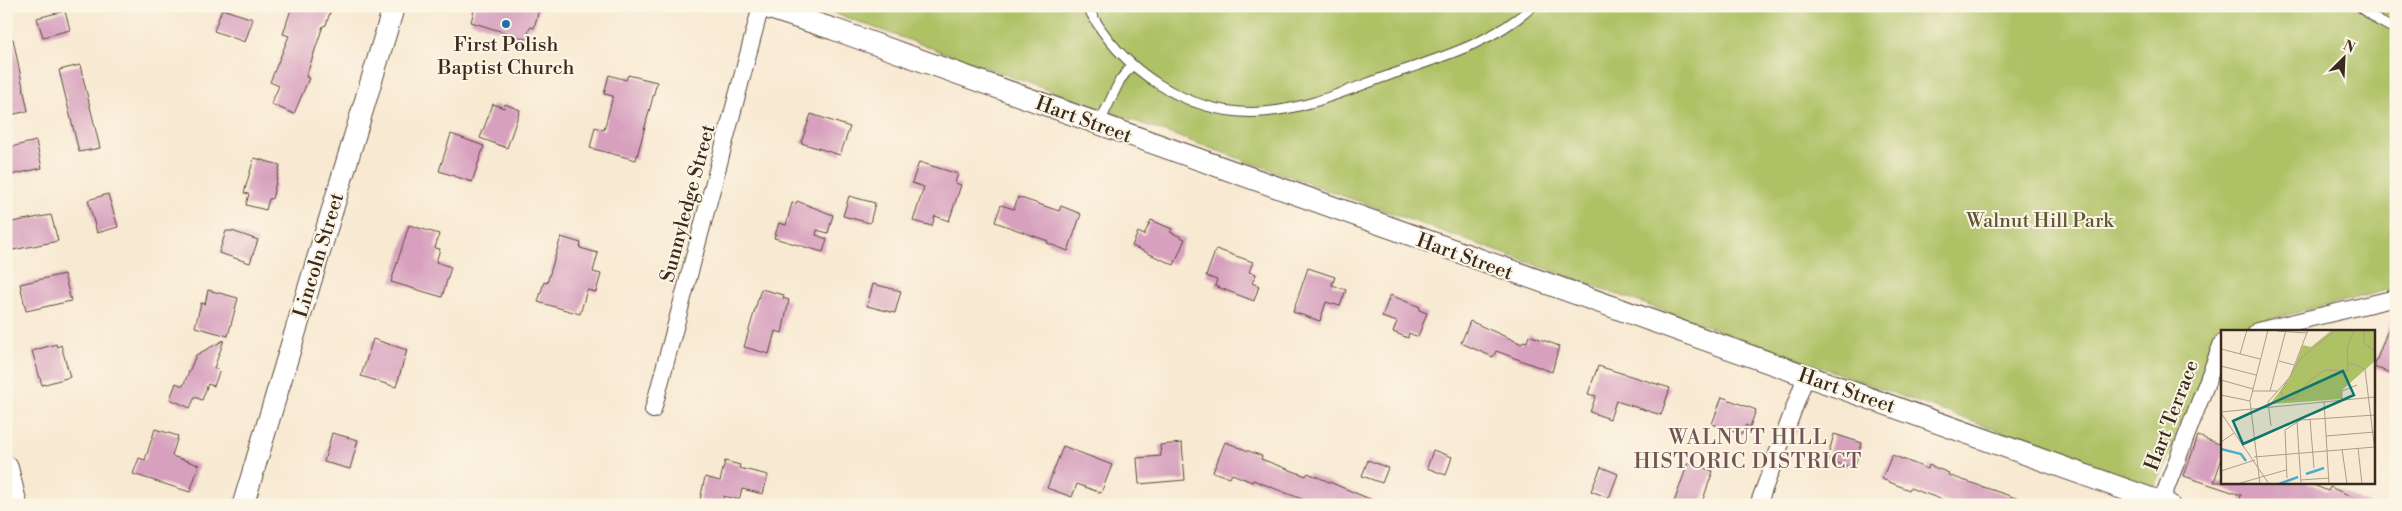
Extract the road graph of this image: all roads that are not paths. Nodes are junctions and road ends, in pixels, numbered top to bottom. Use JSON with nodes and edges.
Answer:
{"nodes":[{"id":1,"x":394,"y":6,"type":"edge"},
{"id":2,"x":762,"y":6,"type":"edge"},
{"id":3,"x":1087,"y":6,"type":"edge"},
{"id":4,"x":1533,"y":6,"type":"edge"},
{"id":5,"x":2359,"y":6,"type":"edge"},
{"id":6,"x":2396,"y":30,"type":"edge"},
{"id":7,"x":1132,"y":64,"type":"junction"},
{"id":8,"x":1099,"y":124,"type":"junction"},
{"id":9,"x":2396,"y":298,"type":"edge"},
{"id":10,"x":2261,"y":330,"type":"edge"},
{"id":11,"x":2221,"y":346,"type":"edge"},
{"id":12,"x":1806,"y":376,"type":"junction"},
{"id":13,"x":653,"y":410,"type":"dead end"},
{"id":14,"x":6,"y":468,"type":"edge"},
{"id":15,"x":2165,"y":503,"type":"edge"},
{"id":16,"x":15,"y":505,"type":"edge"},
{"id":17,"x":243,"y":505,"type":"edge"},
{"id":18,"x":1758,"y":505,"type":"edge"}],
"edges":[{"from":1,"to":17,"type":"street","name":"Lincoln Street"},
{"from":2,"to":8,"type":"street","name":"Hart Street"},
{"from":2,"to":13,"type":"street","name":"Sunnyledge Street"},
{"from":3,"to":7,"type":"lane"},
{"from":4,"to":7,"type":"lane"},
{"from":5,"to":6,"type":"lane"},
{"from":7,"to":8,"type":"lane"},
{"from":8,"to":12,"type":"street","name":"Hart Street"},
{"from":9,"to":10,"type":"street"},
{"from":11,"to":15,"type":"street","name":"Hart Terrace"},
{"from":12,"to":15,"type":"street","name":"Hart Street"},
{"from":12,"to":18,"type":"street"},
{"from":14,"to":16,"type":"main road"}]}
